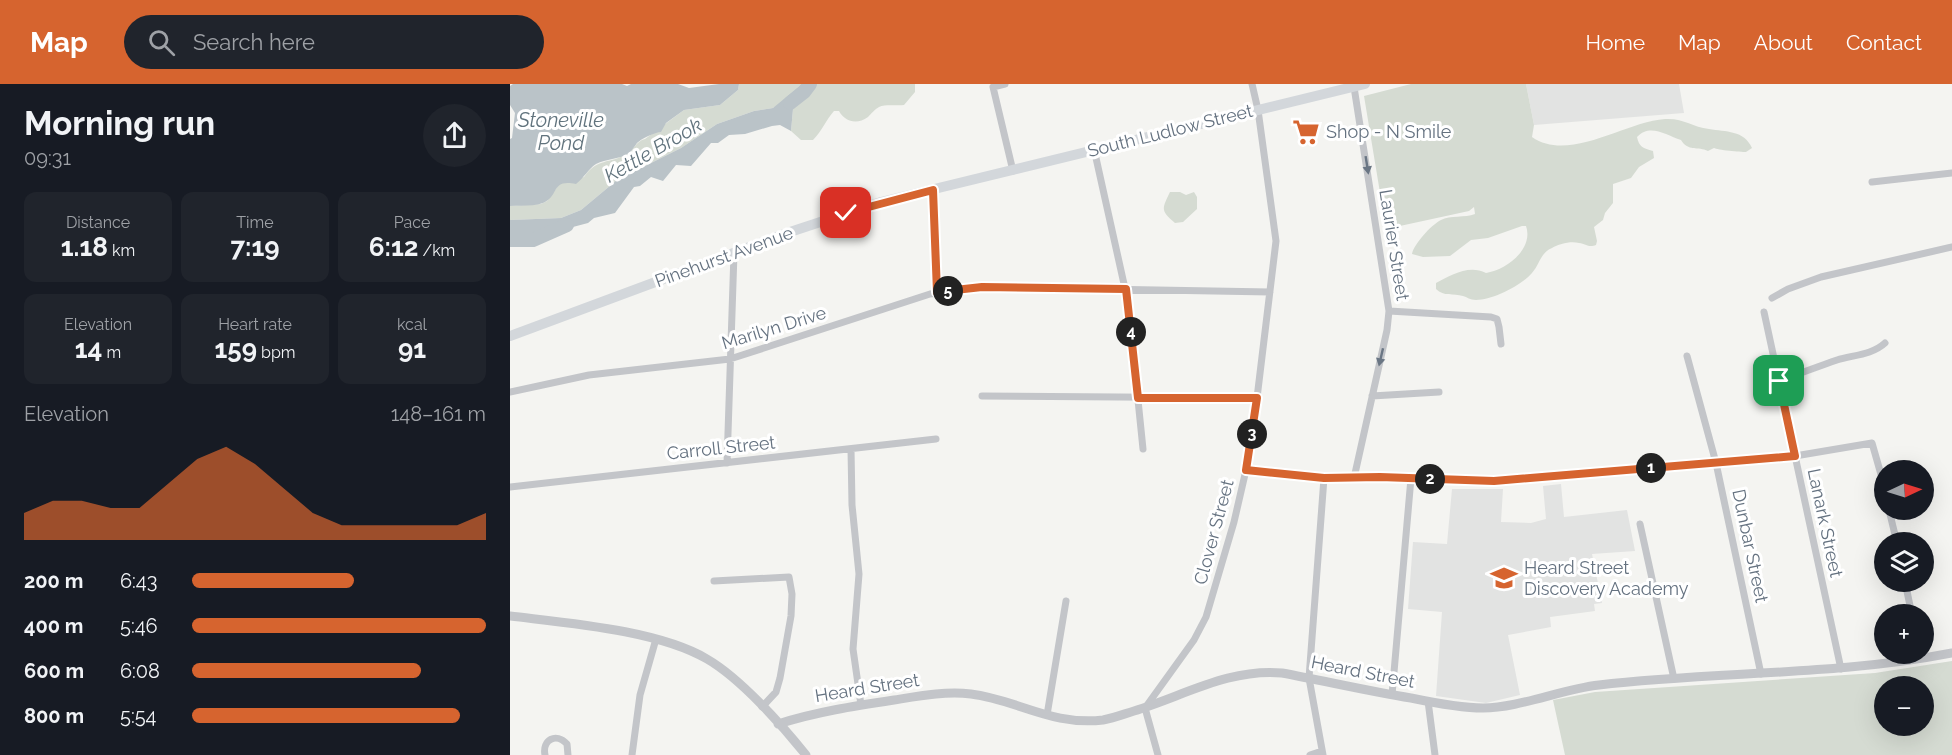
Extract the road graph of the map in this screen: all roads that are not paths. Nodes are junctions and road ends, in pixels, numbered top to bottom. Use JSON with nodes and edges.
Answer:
{"nodes":[{"id":1,"x":1005,"y":84,"type":"edge"},
{"id":2,"x":1252,"y":84,"type":"edge"},
{"id":3,"x":1359,"y":85,"type":"edge"},
{"id":4,"x":1258,"y":110,"type":"junction"},
{"id":5,"x":1094,"y":149,"type":"junction"},
{"id":6,"x":1013,"y":171,"type":"junction"},
{"id":7,"x":1952,"y":173,"type":"edge"},
{"id":8,"x":976,"y":180,"type":"joint"},
{"id":9,"x":1872,"y":182,"type":"dead end"},
{"id":10,"x":933,"y":190,"type":"junction"},
{"id":11,"x":1952,"y":247,"type":"edge"},
{"id":12,"x":734,"y":253,"type":"junction"},
{"id":13,"x":1126,"y":289,"type":"junction"},
{"id":14,"x":937,"y":292,"type":"junction"},
{"id":15,"x":1270,"y":292,"type":"junction"},
{"id":16,"x":1772,"y":298,"type":"dead end"},
{"id":17,"x":1389,"y":311,"type":"junction"},
{"id":18,"x":1764,"y":312,"type":"dead end"},
{"id":19,"x":510,"y":336,"type":"edge"},
{"id":20,"x":1885,"y":343,"type":"dead end"},
{"id":21,"x":1501,"y":344,"type":"dead end"},
{"id":22,"x":1687,"y":356,"type":"dead end"},
{"id":23,"x":730,"y":359,"type":"junction"},
{"id":24,"x":1779,"y":381,"type":"junction"},
{"id":25,"x":510,"y":392,"type":"edge"},
{"id":26,"x":1439,"y":392,"type":"dead end"},
{"id":27,"x":982,"y":396,"type":"dead end"},
{"id":28,"x":1372,"y":396,"type":"junction"},
{"id":29,"x":1138,"y":398,"type":"junction"},
{"id":30,"x":1257,"y":398,"type":"junction"},
{"id":31,"x":936,"y":439,"type":"dead end"},
{"id":32,"x":851,"y":449,"type":"junction"},
{"id":33,"x":1143,"y":449,"type":"dead end"},
{"id":34,"x":1795,"y":456,"type":"junction"},
{"id":35,"x":1877,"y":460,"type":"edge"},
{"id":36,"x":727,"y":463,"type":"junction"},
{"id":37,"x":1716,"y":463,"type":"junction"},
{"id":38,"x":1246,"y":470,"type":"junction"},
{"id":39,"x":1354,"y":477,"type":"junction"},
{"id":40,"x":1324,"y":478,"type":"junction"},
{"id":41,"x":1411,"y":478,"type":"junction"},
{"id":42,"x":510,"y":488,"type":"edge"},
{"id":43,"x":1640,"y":524,"type":"dead end"},
{"id":44,"x":714,"y":581,"type":"dead end"},
{"id":45,"x":1066,"y":601,"type":"dead end"},
{"id":46,"x":510,"y":616,"type":"edge"},
{"id":47,"x":656,"y":639,"type":"junction"},
{"id":48,"x":1952,"y":653,"type":"edge"},
{"id":49,"x":1934,"y":655,"type":"edge"},
{"id":50,"x":1874,"y":664,"type":"edge"},
{"id":51,"x":1841,"y":669,"type":"junction"},
{"id":52,"x":1761,"y":674,"type":"junction"},
{"id":53,"x":1309,"y":678,"type":"junction"},
{"id":54,"x":1674,"y":680,"type":"junction"},
{"id":55,"x":1392,"y":695,"type":"junction"},
{"id":56,"x":1428,"y":701,"type":"junction"},
{"id":57,"x":861,"y":705,"type":"junction"},
{"id":58,"x":762,"y":707,"type":"junction"},
{"id":59,"x":1145,"y":708,"type":"junction"},
{"id":60,"x":1047,"y":715,"type":"junction"},
{"id":61,"x":778,"y":724,"type":"junction"},
{"id":62,"x":1323,"y":753,"type":"edge"},
{"id":63,"x":545,"y":755,"type":"edge"},
{"id":64,"x":569,"y":755,"type":"edge"},
{"id":65,"x":632,"y":755,"type":"edge"},
{"id":66,"x":806,"y":755,"type":"edge"},
{"id":67,"x":1158,"y":755,"type":"edge"},
{"id":68,"x":1310,"y":755,"type":"edge"},
{"id":69,"x":1435,"y":755,"type":"edge"}],
"edges":[{"from":1,"to":6,"type":"street"},
{"from":2,"to":4,"type":"street","name":"Clover Street"},
{"from":3,"to":4,"type":"main road","name":"South Ludlow Street"},
{"from":3,"to":17,"type":"street","name":"Laurier Street","one_way":true},
{"from":4,"to":5,"type":"main road","name":"South Ludlow Street"},
{"from":4,"to":15,"type":"street","name":"Clover Street"},
{"from":5,"to":6,"type":"main road","name":"South Ludlow Street"},
{"from":5,"to":13,"type":"street"},
{"from":6,"to":8,"type":"main road","name":"South Ludlow Street"},
{"from":7,"to":9,"type":"street"},
{"from":8,"to":10,"type":"main road","name":"Pinehurst Avenue"},
{"from":10,"to":12,"type":"main road","name":"Pinehurst Avenue"},
{"from":10,"to":14,"type":"street"},
{"from":11,"to":16,"type":"street"},
{"from":12,"to":19,"type":"main road","name":"Pinehurst Avenue"},
{"from":12,"to":23,"type":"street"},
{"from":13,"to":14,"type":"street","name":"Marilyn Drive"},
{"from":13,"to":15,"type":"street","name":"Marilyn Drive"},
{"from":13,"to":29,"type":"street"},
{"from":14,"to":23,"type":"street","name":"Marilyn Drive"},
{"from":15,"to":30,"type":"street","name":"Clover Street"},
{"from":17,"to":21,"type":"street"},
{"from":17,"to":28,"type":"street","name":"Laurier Street","one_way":true},
{"from":18,"to":24,"type":"street","name":"Lanark Street"},
{"from":20,"to":24,"type":"street"},
{"from":22,"to":37,"type":"street","name":"Dunbar Street"},
{"from":23,"to":25,"type":"street","name":"Marilyn Drive"},
{"from":23,"to":36,"type":"street"},
{"from":24,"to":34,"type":"street","name":"Lanark Street"},
{"from":26,"to":28,"type":"street"},
{"from":27,"to":29,"type":"street"},
{"from":28,"to":39,"type":"street","name":"Laurier Street"},
{"from":29,"to":30,"type":"street"},
{"from":29,"to":33,"type":"street"},
{"from":30,"to":38,"type":"street","name":"Clover Street"},
{"from":31,"to":32,"type":"street","name":"Carroll Street"},
{"from":32,"to":36,"type":"street","name":"Carroll Street"},
{"from":32,"to":57,"type":"street"},
{"from":34,"to":35,"type":"street"},
{"from":34,"to":37,"type":"street"},
{"from":34,"to":51,"type":"street","name":"Lanark Street"},
{"from":36,"to":42,"type":"street","name":"Carroll Street"},
{"from":37,"to":41,"type":"street"},
{"from":37,"to":52,"type":"street","name":"Dunbar Street"},
{"from":38,"to":40,"type":"street"},
{"from":38,"to":59,"type":"street","name":"Clover Street"},
{"from":39,"to":40,"type":"street"},
{"from":39,"to":41,"type":"street"},
{"from":40,"to":53,"type":"street"},
{"from":41,"to":55,"type":"street"},
{"from":43,"to":54,"type":"street"},
{"from":44,"to":58,"type":"street"},
{"from":45,"to":60,"type":"street"},
{"from":46,"to":47,"type":"street"},
{"from":47,"to":58,"type":"street"},
{"from":47,"to":65,"type":"street"},
{"from":48,"to":49,"type":"street","name":"Heard Street"},
{"from":50,"to":51,"type":"street","name":"Heard Street"},
{"from":51,"to":52,"type":"street","name":"Heard Street"},
{"from":52,"to":54,"type":"street","name":"Heard Street"},
{"from":53,"to":55,"type":"street","name":"Heard Street"},
{"from":53,"to":59,"type":"street","name":"Heard Street"},
{"from":53,"to":62,"type":"street"},
{"from":54,"to":56,"type":"street","name":"Heard Street"},
{"from":55,"to":56,"type":"street","name":"Heard Street"},
{"from":56,"to":69,"type":"street"},
{"from":57,"to":60,"type":"street","name":"Heard Street"},
{"from":57,"to":61,"type":"street","name":"Heard Street"},
{"from":58,"to":61,"type":"street"},
{"from":59,"to":60,"type":"street","name":"Heard Street"},
{"from":59,"to":67,"type":"street"},
{"from":61,"to":66,"type":"street"},
{"from":62,"to":68,"type":"street"},
{"from":63,"to":64,"type":"street"}]}
